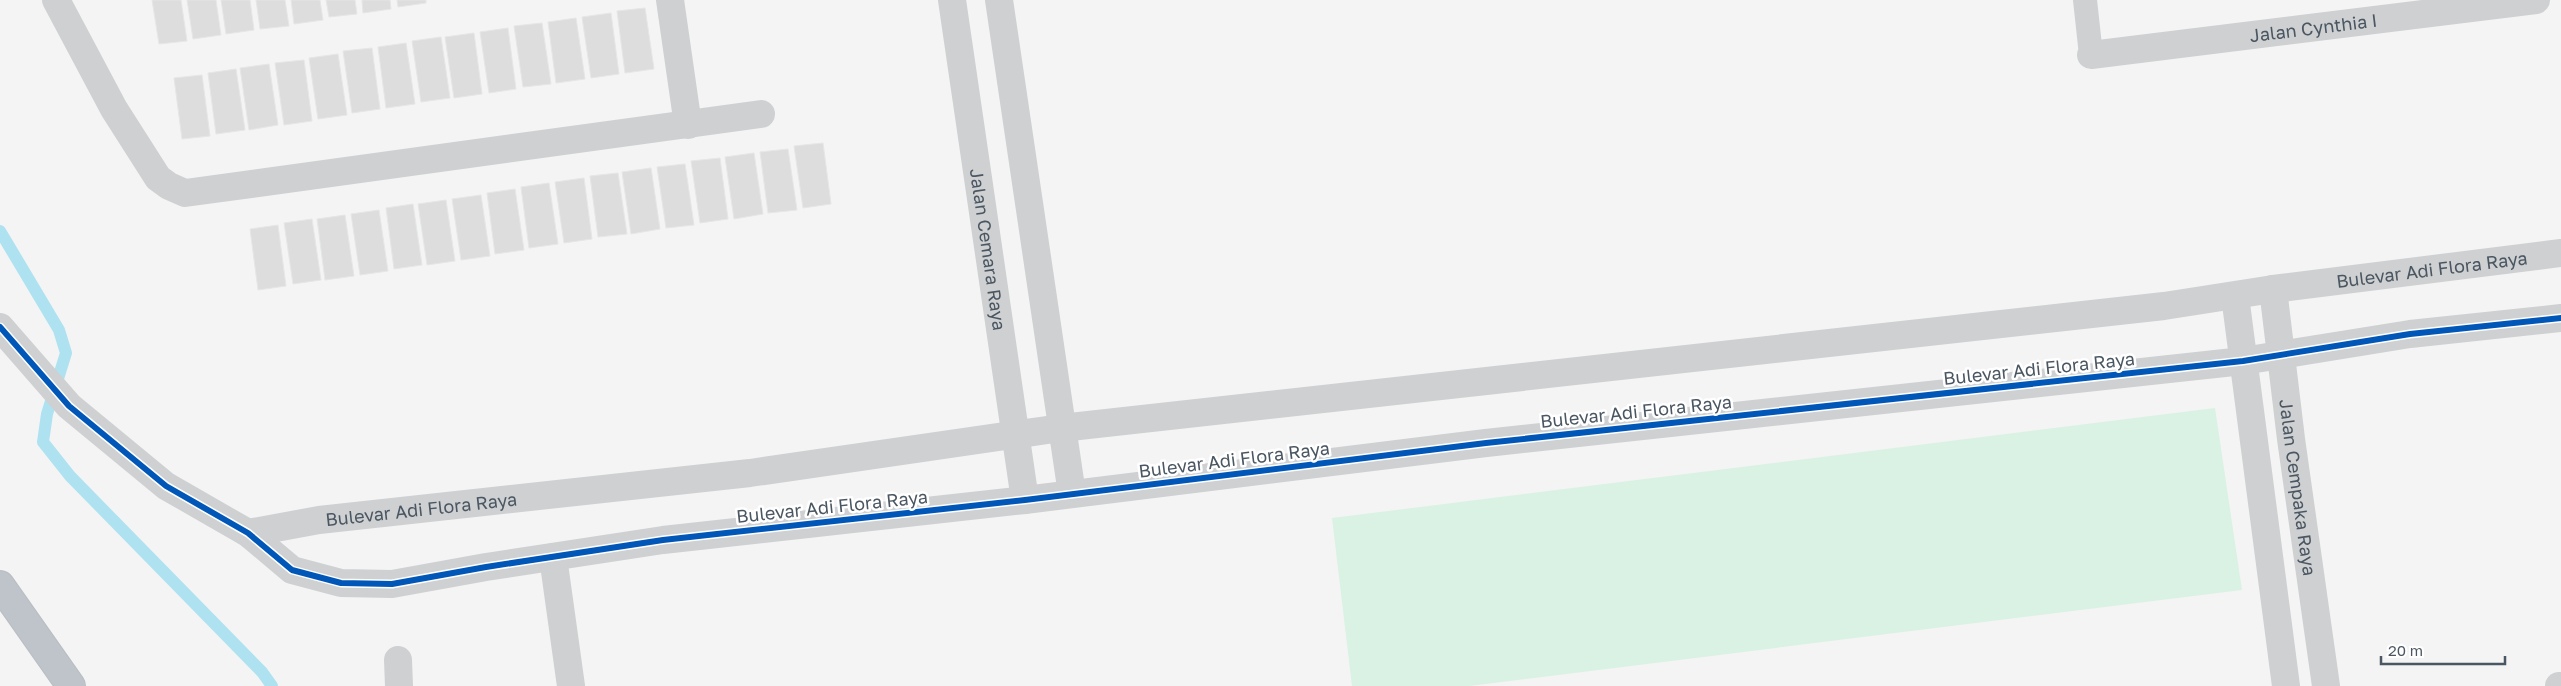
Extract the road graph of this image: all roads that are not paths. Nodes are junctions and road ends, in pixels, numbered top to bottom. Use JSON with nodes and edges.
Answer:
{"nodes":[{"id":1,"x":56,"y":0,"type":"edge"},
{"id":2,"x":670,"y":0,"type":"edge"},
{"id":3,"x":952,"y":0,"type":"edge"},
{"id":4,"x":1000,"y":0,"type":"edge"},
{"id":5,"x":2084,"y":0,"type":"edge"},
{"id":6,"x":2536,"y":0,"type":"edge"},
{"id":7,"x":2091,"y":55,"type":"joint"},
{"id":8,"x":761,"y":114,"type":"dead end"},
{"id":9,"x":688,"y":124,"type":"junction"},
{"id":10,"x":2561,"y":253,"type":"edge"},
{"id":11,"x":2273,"y":289,"type":"junction"},
{"id":12,"x":2235,"y":296,"type":"junction"},
{"id":13,"x":2561,"y":318,"type":"edge"},
{"id":14,"x":0,"y":328,"type":"edge"},
{"id":15,"x":2282,"y":356,"type":"junction"},
{"id":16,"x":2243,"y":361,"type":"junction"},
{"id":17,"x":1061,"y":428,"type":"junction"},
{"id":18,"x":1016,"y":436,"type":"junction"},
{"id":19,"x":1072,"y":494,"type":"junction"},
{"id":20,"x":1025,"y":500,"type":"junction"},
{"id":21,"x":248,"y":534,"type":"junction"},
{"id":22,"x":553,"y":557,"type":"junction"},
{"id":23,"x":0,"y":585,"type":"edge"},
{"id":24,"x":71,"y":686,"type":"edge"},
{"id":25,"x":571,"y":686,"type":"edge"},
{"id":26,"x":2286,"y":686,"type":"edge"},
{"id":27,"x":2326,"y":686,"type":"edge"}],
"edges":[{"from":1,"to":9,"type":"street"},
{"from":2,"to":9,"type":"street"},
{"from":3,"to":18,"type":"street","name":"Jalan Cemara Raya"},
{"from":4,"to":17,"type":"street"},
{"from":5,"to":7,"type":"lane"},
{"from":6,"to":7,"type":"street","name":"Jalan Cynthia I"},
{"from":8,"to":9,"type":"street"},
{"from":10,"to":11,"type":"street","name":"Bulevar Adi Flora Raya"},
{"from":11,"to":12,"type":"street","name":"Bulevar Adi Flora Raya"},
{"from":11,"to":15,"type":"street","name":"Jalan Cempaka Raya"},
{"from":12,"to":16,"type":"street"},
{"from":12,"to":17,"type":"street","name":"Bulevar Adi Flora Raya"},
{"from":13,"to":15,"type":"street","name":"Bulevar Adi Flora Raya"},
{"from":14,"to":21,"type":"street","name":"Bulevar Adi Flora Raya"},
{"from":15,"to":16,"type":"street","name":"Bulevar Adi Flora Raya"},
{"from":15,"to":27,"type":"street","name":"Jalan Cempaka Raya"},
{"from":16,"to":19,"type":"street","name":"Bulevar Adi Flora Raya"},
{"from":16,"to":26,"type":"street"},
{"from":17,"to":18,"type":"street","name":"Bulevar Adi Flora Raya"},
{"from":17,"to":19,"type":"street"},
{"from":18,"to":20,"type":"street","name":"Jalan Cemara Raya"},
{"from":18,"to":21,"type":"street","name":"Bulevar Adi Flora Raya"},
{"from":19,"to":20,"type":"street","name":"Bulevar Adi Flora Raya"},
{"from":20,"to":22,"type":"street","name":"Bulevar Adi Flora Raya"},
{"from":21,"to":22,"type":"street","name":"Bulevar Adi Flora Raya"},
{"from":22,"to":25,"type":"street"},
{"from":23,"to":24,"type":"highway"}]}
